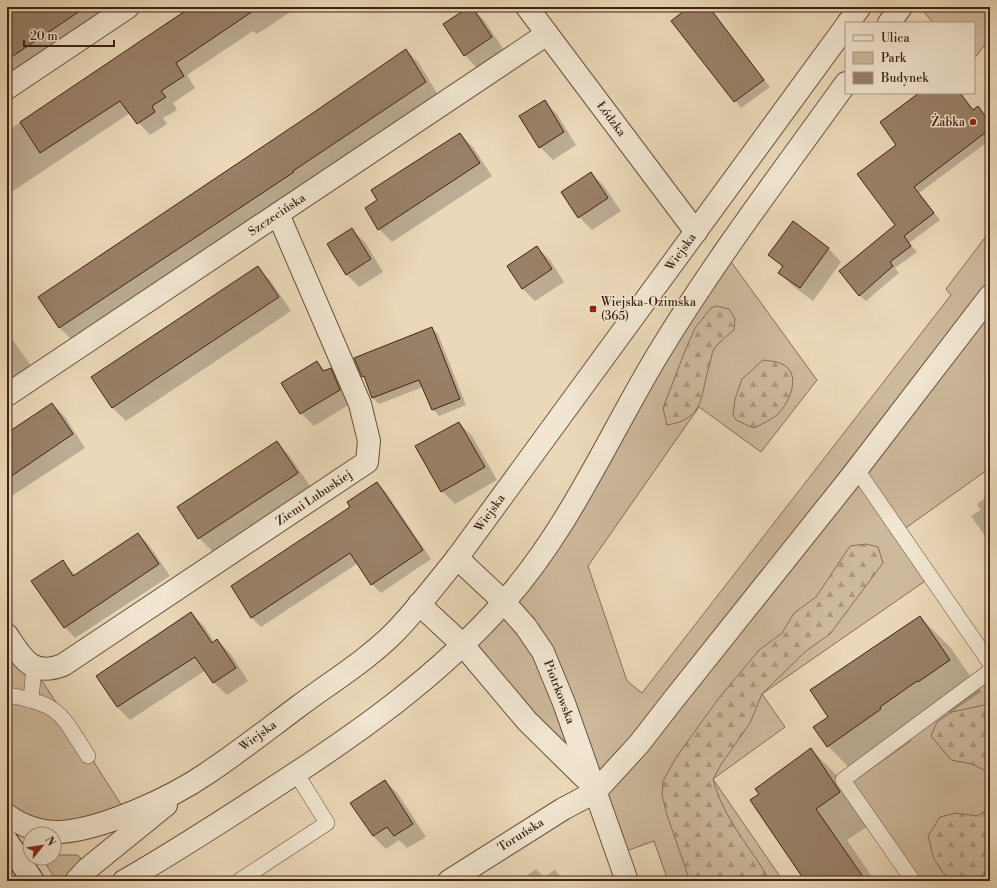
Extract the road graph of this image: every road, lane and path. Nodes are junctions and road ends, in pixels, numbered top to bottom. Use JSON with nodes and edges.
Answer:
{"nodes":[{"id":1,"x":128,"y":7,"type":"edge"},
{"id":2,"x":527,"y":7,"type":"edge"},
{"id":3,"x":860,"y":7,"type":"edge"},
{"id":4,"x":901,"y":7,"type":"edge"},
{"id":5,"x":849,"y":22,"type":"edge"},
{"id":6,"x":890,"y":22,"type":"edge"},
{"id":7,"x":845,"y":27,"type":"edge"},
{"id":8,"x":547,"y":34,"type":"junction"},
{"id":9,"x":845,"y":84,"type":"edge"},
{"id":10,"x":7,"y":88,"type":"edge"},
{"id":11,"x":278,"y":214,"type":"junction"},
{"id":12,"x":696,"y":232,"type":"junction"},
{"id":13,"x":990,"y":296,"type":"edge"},
{"id":14,"x":7,"y":395,"type":"edge"},
{"id":15,"x":857,"y":470,"type":"junction"},
{"id":16,"x":457,"y":558,"type":"junction"},
{"id":17,"x":504,"y":602,"type":"junction"},
{"id":18,"x":419,"y":604,"type":"junction"},
{"id":19,"x":7,"y":635,"type":"edge"},
{"id":20,"x":463,"y":645,"type":"junction"},
{"id":21,"x":990,"y":662,"type":"edge"},
{"id":22,"x":34,"y":668,"type":"junction"},
{"id":23,"x":990,"y":671,"type":"edge"},
{"id":24,"x":7,"y":695,"type":"edge"},
{"id":25,"x":31,"y":699,"type":"junction"},
{"id":26,"x":88,"y":756,"type":"dead end"},
{"id":27,"x":296,"y":773,"type":"junction"},
{"id":28,"x":205,"y":775,"type":"junction"},
{"id":29,"x":593,"y":788,"type":"junction"},
{"id":30,"x":7,"y":815,"type":"edge"},
{"id":31,"x":7,"y":841,"type":"edge"},
{"id":32,"x":186,"y":845,"type":"junction"},
{"id":33,"x":33,"y":881,"type":"edge"},
{"id":34,"x":76,"y":881,"type":"edge"},
{"id":35,"x":124,"y":881,"type":"edge"},
{"id":36,"x":157,"y":881,"type":"edge"},
{"id":37,"x":239,"y":881,"type":"edge"},
{"id":38,"x":449,"y":881,"type":"edge"},
{"id":39,"x":627,"y":881,"type":"edge"},
{"id":40,"x":913,"y":881,"type":"edge"}],
"edges":[{"from":1,"to":10,"type":"street"},
{"from":2,"to":8,"type":"street","name":"Łódzka"},
{"from":3,"to":5,"type":"street"},
{"from":4,"to":6,"type":"street"},
{"from":7,"to":12,"type":"street","name":"Wiejska"},
{"from":8,"to":11,"type":"street","name":"Szczecińska"},
{"from":8,"to":12,"type":"street","name":"Łódzka"},
{"from":9,"to":17,"type":"street"},
{"from":11,"to":14,"type":"street","name":"Szczecińska"},
{"from":11,"to":22,"type":"street","name":"Ziemi Lubuskiej"},
{"from":12,"to":16,"type":"street","name":"Wiejska"},
{"from":13,"to":15,"type":"street"},
{"from":15,"to":21,"type":"lane"},
{"from":15,"to":29,"type":"street"},
{"from":16,"to":17,"type":"street","name":"Piotrkowska"},
{"from":16,"to":18,"type":"street","name":"Wiejska"},
{"from":17,"to":20,"type":"street"},
{"from":17,"to":29,"type":"street","name":"Piotrkowska"},
{"from":18,"to":20,"type":"street","name":"Piotrkowska"},
{"from":18,"to":28,"type":"street","name":"Wiejska"},
{"from":19,"to":22,"type":"street"},
{"from":20,"to":27,"type":"street"},
{"from":20,"to":29,"type":"street","name":"Piotrkowska"},
{"from":22,"to":25,"type":"lane"},
{"from":23,"to":40,"type":"lane"},
{"from":24,"to":25,"type":"lane"},
{"from":25,"to":26,"type":"lane"},
{"from":27,"to":32,"type":"street"},
{"from":27,"to":37,"type":"lane"},
{"from":28,"to":30,"type":"street","name":"Wiejska"},
{"from":28,"to":34,"type":"street"},
{"from":29,"to":38,"type":"street","name":"Toruńska"},
{"from":29,"to":39,"type":"street","name":"Piotrkowska"},
{"from":31,"to":33,"type":"street"},
{"from":32,"to":35,"type":"street"},
{"from":32,"to":36,"type":"street"}]}
